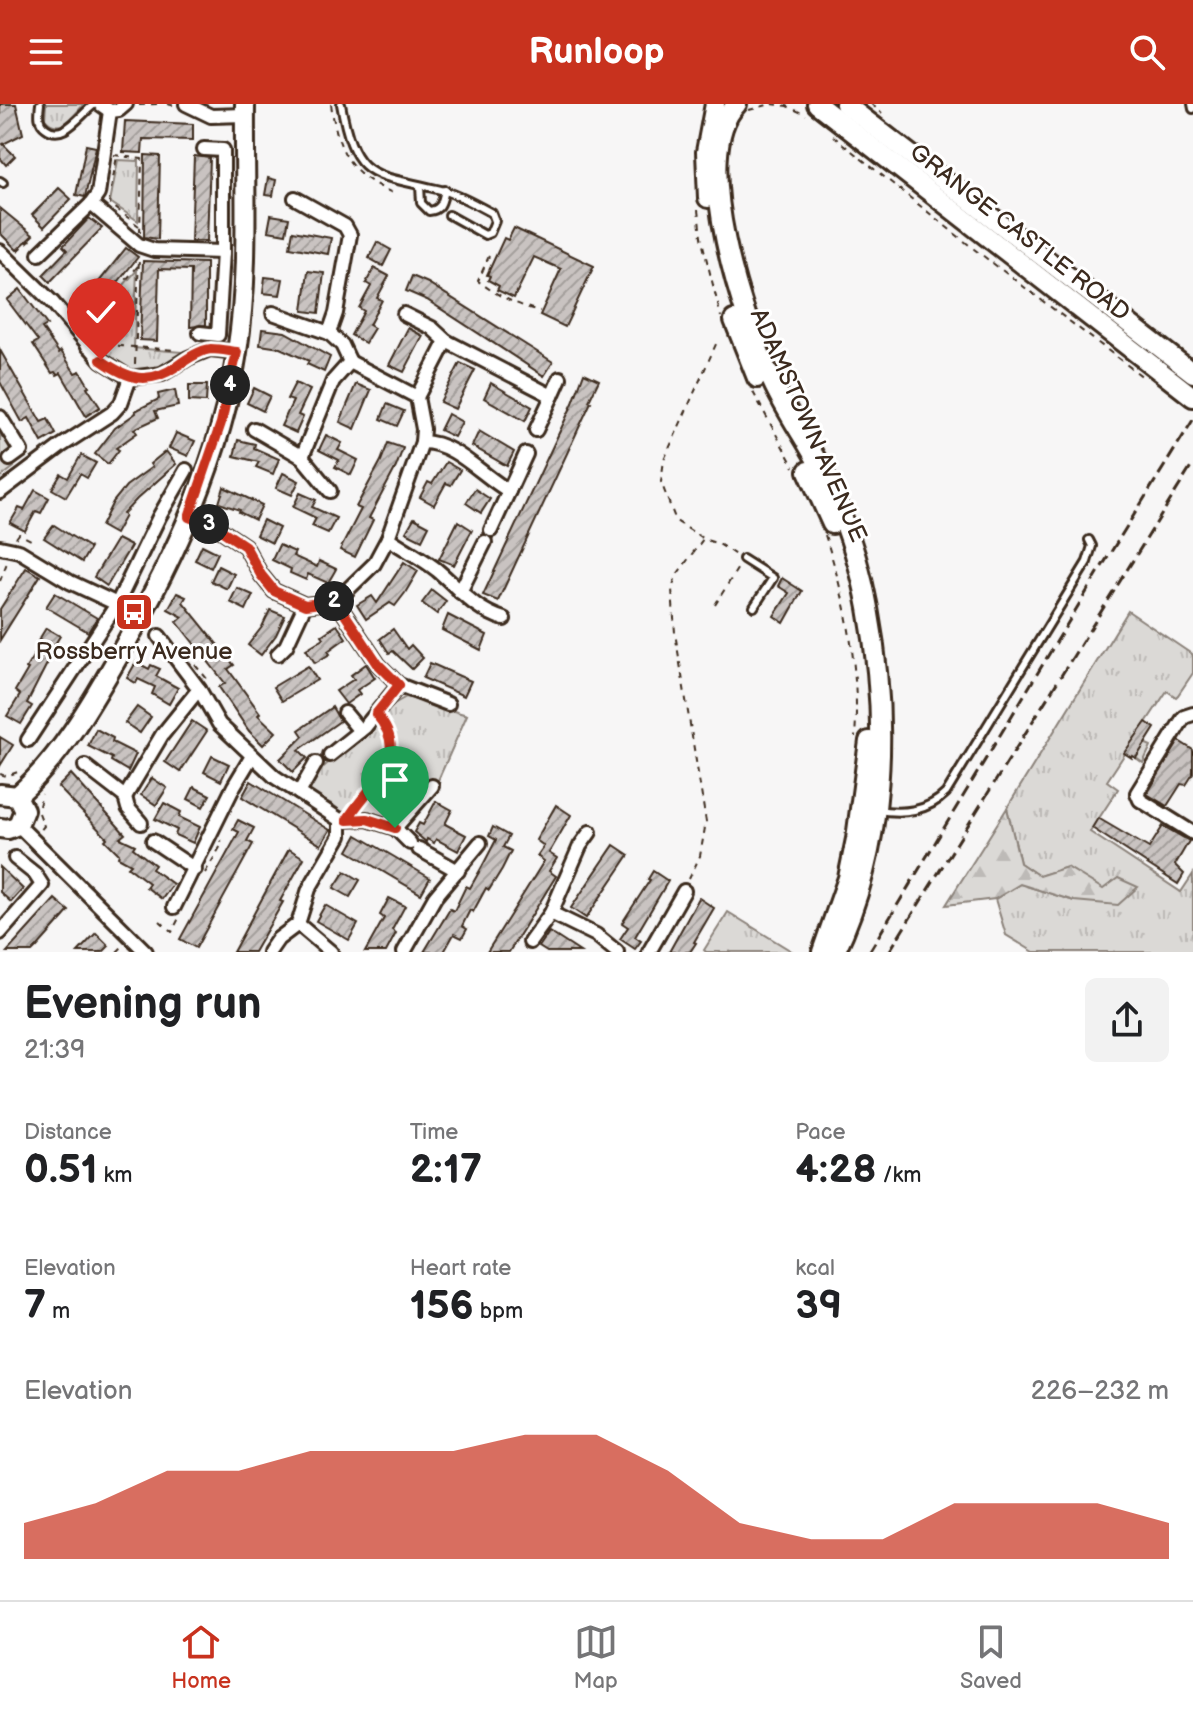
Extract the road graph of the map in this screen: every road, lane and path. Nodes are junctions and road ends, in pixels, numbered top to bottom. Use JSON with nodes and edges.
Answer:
{"nodes":[{"id":1,"x":40,"y":104,"type":"edge"},
{"id":2,"x":158,"y":104,"type":"edge"},
{"id":3,"x":186,"y":104,"type":"edge"},
{"id":4,"x":341,"y":104,"type":"edge"},
{"id":5,"x":715,"y":104,"type":"edge"},
{"id":6,"x":737,"y":104,"type":"edge"},
{"id":7,"x":772,"y":104,"type":"edge"},
{"id":8,"x":845,"y":104,"type":"edge"},
{"id":9,"x":102,"y":106,"type":"edge"},
{"id":10,"x":129,"y":106,"type":"edge"},
{"id":11,"x":245,"y":110,"type":"edge"},
{"id":12,"x":814,"y":111,"type":"edge"},
{"id":13,"x":827,"y":131,"type":"dead end"},
{"id":14,"x":204,"y":149,"type":"dead end"},
{"id":15,"x":111,"y":155,"type":"junction"},
{"id":16,"x":420,"y":186,"type":"junction"},
{"id":17,"x":445,"y":190,"type":"junction"},
{"id":18,"x":295,"y":198,"type":"dead end"},
{"id":19,"x":696,"y":199,"type":"dead end"},
{"id":20,"x":91,"y":204,"type":"junction"},
{"id":21,"x":449,"y":215,"type":"dead end"},
{"id":22,"x":140,"y":227,"type":"junction"},
{"id":23,"x":139,"y":245,"type":"junction"},
{"id":24,"x":39,"y":248,"type":"joint"},
{"id":25,"x":0,"y":251,"type":"edge"},
{"id":26,"x":223,"y":252,"type":"junction"},
{"id":27,"x":15,"y":255,"type":"dead end"},
{"id":28,"x":489,"y":256,"type":"dead end"},
{"id":29,"x":139,"y":266,"type":"junction"},
{"id":30,"x":130,"y":306,"type":"junction"},
{"id":31,"x":540,"y":311,"type":"dead end"},
{"id":32,"x":273,"y":313,"type":"dead end"},
{"id":33,"x":404,"y":314,"type":"dead end"},
{"id":34,"x":723,"y":322,"type":"dead end"},
{"id":35,"x":200,"y":333,"type":"dead end"},
{"id":36,"x":329,"y":333,"type":"junction"},
{"id":37,"x":79,"y":335,"type":"junction"},
{"id":38,"x":446,"y":341,"type":"junction"},
{"id":39,"x":717,"y":342,"type":"dead end"},
{"id":40,"x":88,"y":346,"type":"junction"},
{"id":41,"x":136,"y":347,"type":"junction"},
{"id":42,"x":187,"y":350,"type":"dead end"},
{"id":43,"x":237,"y":352,"type":"junction"},
{"id":44,"x":350,"y":362,"type":"junction"},
{"id":45,"x":1190,"y":370,"type":"edge"},
{"id":46,"x":132,"y":378,"type":"junction"},
{"id":47,"x":560,"y":378,"type":"dead end"},
{"id":48,"x":1147,"y":380,"type":"dead end"},
{"id":49,"x":753,"y":393,"type":"dead end"},
{"id":50,"x":552,"y":396,"type":"junction"},
{"id":51,"x":417,"y":397,"type":"junction"},
{"id":52,"x":1193,"y":397,"type":"edge"},
{"id":53,"x":0,"y":417,"type":"edge"},
{"id":54,"x":254,"y":429,"type":"dead end"},
{"id":55,"x":536,"y":430,"type":"dead end"},
{"id":56,"x":422,"y":442,"type":"junction"},
{"id":57,"x":526,"y":454,"type":"dead end"},
{"id":58,"x":302,"y":457,"type":"junction"},
{"id":59,"x":10,"y":459,"type":"dead end"},
{"id":60,"x":186,"y":470,"type":"dead end"},
{"id":61,"x":798,"y":474,"type":"dead end"},
{"id":62,"x":330,"y":491,"type":"dead end"},
{"id":63,"x":509,"y":491,"type":"junction"},
{"id":64,"x":0,"y":492,"type":"edge"},
{"id":65,"x":189,"y":517,"type":"junction"},
{"id":66,"x":823,"y":530,"type":"dead end"},
{"id":67,"x":388,"y":538,"type":"junction"},
{"id":68,"x":703,"y":539,"type":"junction"},
{"id":69,"x":1089,"y":540,"type":"dead end"},
{"id":70,"x":0,"y":547,"type":"edge"},
{"id":71,"x":19,"y":549,"type":"junction"},
{"id":72,"x":743,"y":559,"type":"junction"},
{"id":73,"x":0,"y":581,"type":"edge"},
{"id":74,"x":460,"y":592,"type":"junction"},
{"id":75,"x":336,"y":601,"type":"junction"},
{"id":76,"x":117,"y":604,"type":"junction"},
{"id":77,"x":305,"y":605,"type":"junction"},
{"id":78,"x":715,"y":605,"type":"dead end"},
{"id":79,"x":754,"y":607,"type":"dead end"},
{"id":80,"x":504,"y":619,"type":"dead end"},
{"id":81,"x":159,"y":636,"type":"dead end"},
{"id":82,"x":278,"y":654,"type":"dead end"},
{"id":83,"x":190,"y":664,"type":"dead end"},
{"id":84,"x":399,"y":685,"type":"junction"},
{"id":85,"x":203,"y":688,"type":"junction"},
{"id":86,"x":448,"y":704,"type":"dead end"},
{"id":87,"x":345,"y":713,"type":"dead end"},
{"id":88,"x":376,"y":714,"type":"junction"},
{"id":89,"x":1193,"y":714,"type":"edge"},
{"id":90,"x":360,"y":731,"type":"junction"},
{"id":91,"x":28,"y":740,"type":"dead end"},
{"id":92,"x":855,"y":744,"type":"dead end"},
{"id":93,"x":330,"y":755,"type":"dead end"},
{"id":94,"x":252,"y":756,"type":"junction"},
{"id":95,"x":316,"y":763,"type":"dead end"},
{"id":96,"x":85,"y":766,"type":"dead end"},
{"id":97,"x":432,"y":786,"type":"dead end"},
{"id":98,"x":299,"y":793,"type":"junction"},
{"id":99,"x":8,"y":795,"type":"edge"},
{"id":100,"x":125,"y":797,"type":"junction"},
{"id":101,"x":861,"y":807,"type":"junction"},
{"id":102,"x":343,"y":820,"type":"junction"},
{"id":103,"x":141,"y":823,"type":"dead end"},
{"id":104,"x":9,"y":826,"type":"edge"},
{"id":105,"x":395,"y":828,"type":"junction"},
{"id":106,"x":590,"y":832,"type":"dead end"},
{"id":107,"x":1193,"y":833,"type":"edge"},
{"id":108,"x":220,"y":837,"type":"dead end"},
{"id":109,"x":153,"y":841,"type":"dead end"},
{"id":110,"x":480,"y":843,"type":"dead end"},
{"id":111,"x":15,"y":858,"type":"dead end"},
{"id":112,"x":199,"y":871,"type":"junction"},
{"id":113,"x":458,"y":871,"type":"junction"},
{"id":114,"x":684,"y":891,"type":"joint"},
{"id":115,"x":179,"y":908,"type":"joint"},
{"id":116,"x":551,"y":913,"type":"junction"},
{"id":117,"x":160,"y":921,"type":"dead end"},
{"id":118,"x":298,"y":924,"type":"junction"},
{"id":119,"x":0,"y":933,"type":"edge"},
{"id":120,"x":530,"y":942,"type":"dead end"},
{"id":121,"x":138,"y":950,"type":"edge"},
{"id":122,"x":269,"y":952,"type":"edge"},
{"id":123,"x":331,"y":952,"type":"edge"},
{"id":124,"x":404,"y":952,"type":"edge"},
{"id":125,"x":617,"y":952,"type":"edge"},
{"id":126,"x":649,"y":952,"type":"edge"},
{"id":127,"x":822,"y":952,"type":"edge"},
{"id":128,"x":835,"y":952,"type":"edge"}],
"edges":[{"from":1,"to":9,"type":"lane"},
{"from":2,"to":10,"type":"path"},
{"from":3,"to":11,"type":"street"},
{"from":4,"to":16,"type":"lane"},
{"from":5,"to":101,"type":"street","name":"ADAMSTOWN AVENUE"},
{"from":6,"to":101,"type":"street","name":"ADAMSTOWN AVENUE"},
{"from":7,"to":12,"type":"path"},
{"from":8,"to":45,"type":"street","name":"GRANGE CASTLE ROAD"},
{"from":9,"to":10,"type":"street"},
{"from":9,"to":15,"type":"street"},
{"from":11,"to":43,"type":"street"},
{"from":12,"to":52,"type":"street","name":"GRANGE CASTLE ROAD"},
{"from":13,"to":48,"type":"path"},
{"from":14,"to":26,"type":"street"},
{"from":15,"to":20,"type":"street"},
{"from":15,"to":22,"type":"path"},
{"from":15,"to":22,"type":"path"},
{"from":16,"to":17,"type":"lane"},
{"from":16,"to":17,"type":"lane"},
{"from":17,"to":21,"type":"lane"},
{"from":18,"to":36,"type":"street"},
{"from":19,"to":34,"type":"path"},
{"from":20,"to":23,"type":"street"},
{"from":20,"to":24,"type":"street"},
{"from":22,"to":23,"type":"path"},
{"from":23,"to":26,"type":"street"},
{"from":23,"to":29,"type":"path"},
{"from":24,"to":27,"type":"path"},
{"from":25,"to":37,"type":"street"},
{"from":26,"to":35,"type":"street"},
{"from":28,"to":31,"type":"path"},
{"from":29,"to":30,"type":"path"},
{"from":29,"to":37,"type":"path"},
{"from":30,"to":40,"type":"street"},
{"from":30,"to":41,"type":"path"},
{"from":30,"to":41,"type":"path"},
{"from":32,"to":36,"type":"street"},
{"from":33,"to":38,"type":"street"},
{"from":36,"to":44,"type":"street"},
{"from":37,"to":40,"type":"street"},
{"from":38,"to":50,"type":"street"},
{"from":38,"to":51,"type":"street"},
{"from":39,"to":68,"type":"path"},
{"from":40,"to":46,"type":"street"},
{"from":41,"to":42,"type":"path"},
{"from":41,"to":46,"type":"path"},
{"from":43,"to":46,"type":"street"},
{"from":43,"to":65,"type":"street"},
{"from":44,"to":51,"type":"street"},
{"from":44,"to":58,"type":"street"},
{"from":46,"to":64,"type":"street"},
{"from":47,"to":50,"type":"street"},
{"from":49,"to":61,"type":"path"},
{"from":50,"to":55,"type":"street"},
{"from":51,"to":56,"type":"street"},
{"from":53,"to":59,"type":"street"},
{"from":54,"to":58,"type":"street"},
{"from":56,"to":63,"type":"street"},
{"from":56,"to":67,"type":"street"},
{"from":57,"to":63,"type":"street"},
{"from":58,"to":62,"type":"street"},
{"from":60,"to":76,"type":"street"},
{"from":63,"to":74,"type":"street"},
{"from":65,"to":77,"type":"street"},
{"from":65,"to":99,"type":"street"},
{"from":66,"to":92,"type":"path"},
{"from":67,"to":74,"type":"street"},
{"from":67,"to":75,"type":"street"},
{"from":68,"to":72,"type":"path"},
{"from":68,"to":114,"type":"path"},
{"from":69,"to":101,"type":"lane"},
{"from":70,"to":71,"type":"street"},
{"from":71,"to":73,"type":"path"},
{"from":71,"to":76,"type":"street"},
{"from":72,"to":78,"type":"path"},
{"from":72,"to":79,"type":"lane"},
{"from":74,"to":80,"type":"street"},
{"from":75,"to":77,"type":"street"},
{"from":75,"to":84,"type":"street"},
{"from":76,"to":91,"type":"street"},
{"from":77,"to":82,"type":"street"},
{"from":81,"to":85,"type":"street"},
{"from":83,"to":85,"type":"path"},
{"from":84,"to":86,"type":"street"},
{"from":84,"to":88,"type":"street"},
{"from":85,"to":94,"type":"street"},
{"from":85,"to":100,"type":"street"},
{"from":87,"to":90,"type":"street"},
{"from":88,"to":90,"type":"street"},
{"from":88,"to":102,"type":"path"},
{"from":89,"to":107,"type":"street"},
{"from":90,"to":93,"type":"street"},
{"from":94,"to":98,"type":"street"},
{"from":94,"to":112,"type":"street"},
{"from":95,"to":98,"type":"street"},
{"from":96,"to":100,"type":"street"},
{"from":97,"to":105,"type":"street"},
{"from":98,"to":102,"type":"street"},
{"from":99,"to":104,"type":"street"},
{"from":100,"to":103,"type":"street"},
{"from":101,"to":127,"type":"street","name":"ADAMSTOWN AVENUE"},
{"from":101,"to":128,"type":"street","name":"ADAMSTOWN AVENUE"},
{"from":102,"to":105,"type":"street"},
{"from":102,"to":118,"type":"street"},
{"from":104,"to":121,"type":"street"},
{"from":105,"to":113,"type":"street"},
{"from":106,"to":116,"type":"street"},
{"from":108,"to":112,"type":"path"},
{"from":109,"to":112,"type":"street"},
{"from":110,"to":113,"type":"street"},
{"from":111,"to":119,"type":"street"},
{"from":112,"to":115,"type":"street"},
{"from":113,"to":124,"type":"street"},
{"from":114,"to":126,"type":"street"},
{"from":115,"to":117,"type":"path"},
{"from":116,"to":120,"type":"street"},
{"from":116,"to":125,"type":"street"},
{"from":118,"to":122,"type":"street"},
{"from":118,"to":123,"type":"street"}]}
